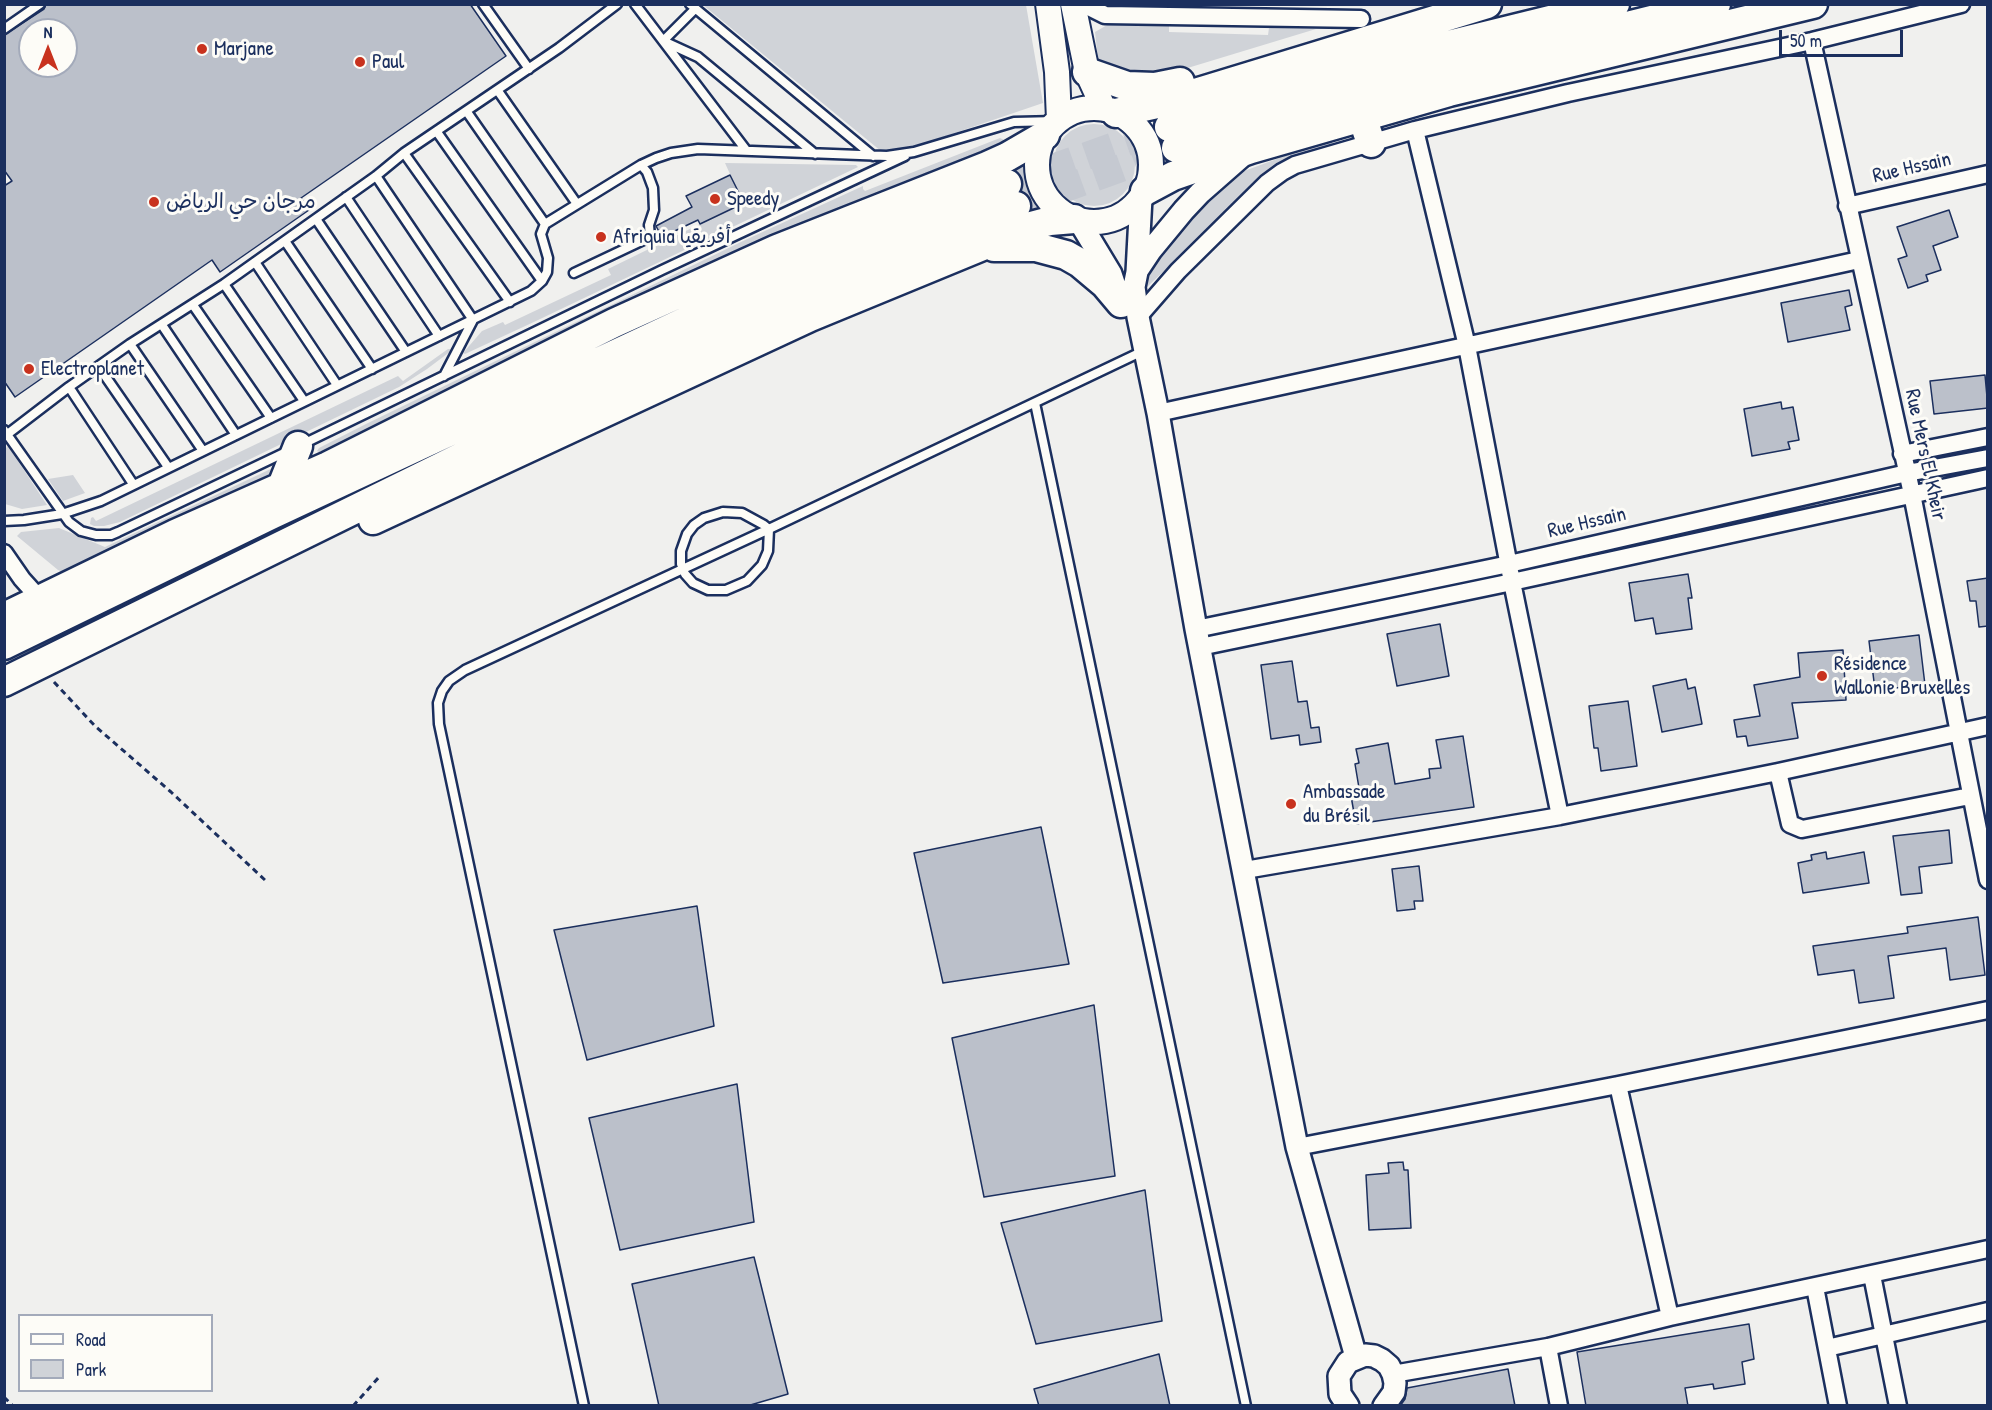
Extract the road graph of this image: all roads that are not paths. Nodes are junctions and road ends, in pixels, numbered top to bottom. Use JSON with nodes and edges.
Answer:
{"nodes":[{"id":1,"x":40,"y":4,"type":"edge"},
{"id":2,"x":483,"y":4,"type":"edge"},
{"id":3,"x":617,"y":4,"type":"edge"},
{"id":4,"x":635,"y":4,"type":"edge"},
{"id":5,"x":1048,"y":4,"type":"edge"},
{"id":6,"x":1073,"y":4,"type":"edge"},
{"id":7,"x":1083,"y":4,"type":"edge"},
{"id":8,"x":1487,"y":4,"type":"edge"},
{"id":9,"x":1615,"y":4,"type":"edge"},
{"id":10,"x":1716,"y":4,"type":"edge"},
{"id":11,"x":1813,"y":4,"type":"edge"},
{"id":12,"x":1961,"y":4,"type":"edge"},
{"id":13,"x":692,"y":7,"type":"edge"},
{"id":14,"x":1105,"y":15,"type":"junction"},
{"id":15,"x":1361,"y":21,"type":"edge"},
{"id":16,"x":4,"y":29,"type":"edge"},
{"id":17,"x":663,"y":41,"type":"junction"},
{"id":18,"x":1812,"y":41,"type":"junction"},
{"id":19,"x":1080,"y":42,"type":"junction"},
{"id":20,"x":529,"y":69,"type":"junction"},
{"id":21,"x":1087,"y":72,"type":"junction"},
{"id":22,"x":1258,"y":74,"type":"junction"},
{"id":23,"x":498,"y":91,"type":"junction"},
{"id":24,"x":1110,"y":111,"type":"junction"},
{"id":25,"x":467,"y":112,"type":"junction"},
{"id":26,"x":1054,"y":125,"type":"junction"},
{"id":27,"x":1366,"y":130,"type":"junction"},
{"id":28,"x":1415,"y":130,"type":"junction"},
{"id":29,"x":437,"y":132,"type":"junction"},
{"id":30,"x":1251,"y":149,"type":"junction"},
{"id":31,"x":746,"y":150,"type":"junction"},
{"id":32,"x":914,"y":152,"type":"junction"},
{"id":33,"x":404,"y":153,"type":"junction"},
{"id":34,"x":816,"y":154,"type":"junction"},
{"id":35,"x":874,"y":156,"type":"junction"},
{"id":36,"x":642,"y":165,"type":"junction"},
{"id":37,"x":1988,"y":174,"type":"edge"},
{"id":38,"x":376,"y":176,"type":"junction"},
{"id":39,"x":1143,"y":194,"type":"junction"},
{"id":40,"x":346,"y":197,"type":"junction"},
{"id":41,"x":577,"y":204,"type":"junction"},
{"id":42,"x":1847,"y":206,"type":"junction"},
{"id":43,"x":316,"y":219,"type":"junction"},
{"id":44,"x":1076,"y":220,"type":"junction"},
{"id":45,"x":545,"y":224,"type":"junction"},
{"id":46,"x":285,"y":241,"type":"junction"},
{"id":47,"x":977,"y":247,"type":"junction"},
{"id":48,"x":1859,"y":260,"type":"junction"},
{"id":49,"x":255,"y":262,"type":"junction"},
{"id":50,"x":1137,"y":272,"type":"junction"},
{"id":51,"x":574,"y":273,"type":"dead end"},
{"id":52,"x":542,"y":282,"type":"junction"},
{"id":53,"x":224,"y":284,"type":"junction"},
{"id":54,"x":510,"y":302,"type":"junction"},
{"id":55,"x":193,"y":305,"type":"junction"},
{"id":56,"x":1129,"y":310,"type":"junction"},
{"id":57,"x":473,"y":320,"type":"junction"},
{"id":58,"x":162,"y":325,"type":"junction"},
{"id":59,"x":439,"y":336,"type":"junction"},
{"id":60,"x":130,"y":345,"type":"junction"},
{"id":61,"x":1467,"y":346,"type":"junction"},
{"id":62,"x":1144,"y":351,"type":"junction"},
{"id":63,"x":406,"y":352,"type":"junction"},
{"id":64,"x":99,"y":367,"type":"junction"},
{"id":65,"x":372,"y":369,"type":"junction"},
{"id":66,"x":444,"y":376,"type":"junction"},
{"id":67,"x":337,"y":385,"type":"junction"},
{"id":68,"x":69,"y":387,"type":"junction"},
{"id":69,"x":304,"y":401,"type":"junction"},
{"id":70,"x":1035,"y":403,"type":"junction"},
{"id":71,"x":1158,"y":413,"type":"junction"},
{"id":72,"x":271,"y":418,"type":"junction"},
{"id":73,"x":6,"y":433,"type":"edge"},
{"id":74,"x":236,"y":435,"type":"junction"},
{"id":75,"x":1988,"y":437,"type":"edge"},
{"id":76,"x":298,"y":446,"type":"junction"},
{"id":77,"x":202,"y":451,"type":"junction"},
{"id":78,"x":1902,"y":454,"type":"junction"},
{"id":79,"x":1988,"y":458,"type":"edge"},
{"id":80,"x":168,"y":467,"type":"junction"},
{"id":81,"x":1907,"y":473,"type":"junction"},
{"id":82,"x":1988,"y":478,"type":"edge"},
{"id":83,"x":134,"y":484,"type":"junction"},
{"id":84,"x":282,"y":486,"type":"junction"},
{"id":85,"x":1912,"y":494,"type":"junction"},
{"id":86,"x":62,"y":514,"type":"junction"},
{"id":87,"x":271,"y":515,"type":"junction"},
{"id":88,"x":4,"y":521,"type":"edge"},
{"id":89,"x":769,"y":529,"type":"junction"},
{"id":90,"x":301,"y":535,"type":"junction"},
{"id":91,"x":4,"y":553,"type":"edge"},
{"id":92,"x":1509,"y":564,"type":"junction"},
{"id":93,"x":682,"y":570,"type":"junction"},
{"id":94,"x":1512,"y":582,"type":"junction"},
{"id":95,"x":40,"y":599,"type":"junction"},
{"id":96,"x":4,"y":617,"type":"edge"},
{"id":97,"x":1198,"y":638,"type":"junction"},
{"id":98,"x":4,"y":645,"type":"edge"},
{"id":99,"x":4,"y":682,"type":"edge"},
{"id":100,"x":1988,"y":726,"type":"edge"},
{"id":101,"x":1958,"y":731,"type":"junction"},
{"id":102,"x":1778,"y":772,"type":"junction"},
{"id":103,"x":1970,"y":796,"type":"junction"},
{"id":104,"x":1560,"y":816,"type":"junction"},
{"id":105,"x":1245,"y":870,"type":"junction"},
{"id":106,"x":1988,"y":880,"type":"edge"},
{"id":107,"x":1988,"y":1010,"type":"edge"},
{"id":108,"x":1618,"y":1085,"type":"junction"},
{"id":109,"x":1297,"y":1147,"type":"junction"},
{"id":110,"x":1988,"y":1249,"type":"edge"},
{"id":111,"x":1872,"y":1275,"type":"junction"},
{"id":112,"x":1815,"y":1287,"type":"junction"},
{"id":113,"x":1988,"y":1311,"type":"edge"},
{"id":114,"x":1670,"y":1317,"type":"junction"},
{"id":115,"x":1885,"y":1336,"type":"junction"},
{"id":116,"x":1548,"y":1347,"type":"junction"},
{"id":117,"x":1827,"y":1348,"type":"junction"},
{"id":118,"x":1356,"y":1357,"type":"junction"},
{"id":119,"x":1393,"y":1374,"type":"junction"},
{"id":120,"x":584,"y":1406,"type":"edge"},
{"id":121,"x":1246,"y":1406,"type":"edge"},
{"id":122,"x":1348,"y":1406,"type":"edge"},
{"id":123,"x":1384,"y":1406,"type":"edge"},
{"id":124,"x":1559,"y":1406,"type":"edge"},
{"id":125,"x":1838,"y":1406,"type":"edge"},
{"id":126,"x":1898,"y":1406,"type":"edge"}],
"edges":[{"from":1,"to":16,"type":"lane"},
{"from":2,"to":20,"type":"lane"},
{"from":3,"to":20,"type":"lane"},
{"from":4,"to":17,"type":"lane"},
{"from":5,"to":26,"type":"main road"},
{"from":6,"to":19,"type":"main road"},
{"from":7,"to":14,"type":"street"},
{"from":8,"to":15,"type":"highway"},
{"from":9,"to":10,"type":"highway"},
{"from":11,"to":27,"type":"highway"},
{"from":12,"to":18,"type":"street"},
{"from":13,"to":17,"type":"lane"},
{"from":13,"to":35,"type":"lane"},
{"from":14,"to":15,"type":"street"},
{"from":14,"to":19,"type":"street"},
{"from":15,"to":22,"type":"highway"},
{"from":17,"to":31,"type":"lane"},
{"from":17,"to":34,"type":"lane"},
{"from":18,"to":28,"type":"street"},
{"from":18,"to":42,"type":"street","name":"Rue Mers El Kheir"},
{"from":19,"to":21,"type":"main road"},
{"from":20,"to":23,"type":"lane"},
{"from":21,"to":22,"type":"highway"},
{"from":21,"to":24,"type":"main road"},
{"from":22,"to":24,"type":"highway"},
{"from":23,"to":25,"type":"lane"},
{"from":23,"to":41,"type":"lane"},
{"from":24,"to":26,"type":"main road"},
{"from":24,"to":39,"type":"main road"},
{"from":25,"to":29,"type":"lane"},
{"from":25,"to":45,"type":"lane"},
{"from":26,"to":32,"type":"lane"},
{"from":26,"to":44,"type":"main road"},
{"from":26,"to":84,"type":"highway"},
{"from":27,"to":28,"type":"street"},
{"from":27,"to":30,"type":"highway"},
{"from":27,"to":56,"type":"street"},
{"from":28,"to":61,"type":"street"},
{"from":29,"to":33,"type":"lane"},
{"from":29,"to":52,"type":"lane"},
{"from":30,"to":39,"type":"highway"},
{"from":30,"to":50,"type":"street"},
{"from":31,"to":34,"type":"lane"},
{"from":31,"to":36,"type":"lane"},
{"from":32,"to":35,"type":"lane"},
{"from":32,"to":66,"type":"lane"},
{"from":33,"to":38,"type":"lane"},
{"from":33,"to":54,"type":"lane"},
{"from":34,"to":35,"type":"lane"},
{"from":36,"to":41,"type":"lane"},
{"from":36,"to":51,"type":"lane"},
{"from":37,"to":42,"type":"street","name":"Rue Hssain"},
{"from":38,"to":40,"type":"lane"},
{"from":38,"to":57,"type":"lane"},
{"from":39,"to":44,"type":"main road"},
{"from":39,"to":50,"type":"street"},
{"from":40,"to":43,"type":"lane"},
{"from":40,"to":59,"type":"lane"},
{"from":41,"to":45,"type":"lane"},
{"from":42,"to":48,"type":"street","name":"Rue Mers El Kheir"},
{"from":43,"to":46,"type":"lane"},
{"from":43,"to":63,"type":"lane"},
{"from":44,"to":47,"type":"highway"},
{"from":44,"to":56,"type":"street"},
{"from":45,"to":52,"type":"lane"},
{"from":46,"to":49,"type":"lane"},
{"from":46,"to":65,"type":"lane"},
{"from":47,"to":56,"type":"highway"},
{"from":47,"to":90,"type":"highway"},
{"from":48,"to":61,"type":"street"},
{"from":48,"to":78,"type":"street","name":"Rue Mers El Kheir"},
{"from":49,"to":53,"type":"lane"},
{"from":49,"to":67,"type":"lane"},
{"from":50,"to":56,"type":"street"},
{"from":52,"to":54,"type":"lane"},
{"from":53,"to":55,"type":"lane"},
{"from":53,"to":69,"type":"lane"},
{"from":54,"to":57,"type":"lane"},
{"from":55,"to":58,"type":"lane"},
{"from":55,"to":72,"type":"lane"},
{"from":56,"to":62,"type":"street"},
{"from":57,"to":59,"type":"lane"},
{"from":57,"to":66,"type":"lane"},
{"from":58,"to":60,"type":"lane"},
{"from":58,"to":74,"type":"lane"},
{"from":59,"to":63,"type":"lane"},
{"from":60,"to":64,"type":"lane"},
{"from":60,"to":77,"type":"lane"},
{"from":61,"to":71,"type":"street"},
{"from":61,"to":92,"type":"street"},
{"from":62,"to":70,"type":"lane"},
{"from":62,"to":71,"type":"street"},
{"from":63,"to":65,"type":"lane"},
{"from":64,"to":68,"type":"lane"},
{"from":64,"to":80,"type":"lane"},
{"from":65,"to":67,"type":"lane"},
{"from":66,"to":76,"type":"lane"},
{"from":67,"to":69,"type":"lane"},
{"from":68,"to":73,"type":"lane"},
{"from":68,"to":83,"type":"lane"},
{"from":69,"to":72,"type":"lane"},
{"from":70,"to":89,"type":"lane"},
{"from":70,"to":121,"type":"lane"},
{"from":71,"to":97,"type":"street"},
{"from":72,"to":74,"type":"lane"},
{"from":73,"to":86,"type":"lane"},
{"from":74,"to":77,"type":"lane"},
{"from":75,"to":78,"type":"street"},
{"from":76,"to":84,"type":"highway"},
{"from":76,"to":86,"type":"lane"},
{"from":77,"to":80,"type":"lane"},
{"from":78,"to":81,"type":"street","name":"Rue Mers El Kheir"},
{"from":79,"to":81,"type":"street","name":"Rue Hssain"},
{"from":80,"to":83,"type":"lane"},
{"from":81,"to":85,"type":"street","name":"Rue Mers El Kheir"},
{"from":81,"to":92,"type":"street","name":"Rue Hssain"},
{"from":82,"to":85,"type":"street","name":"Rue Hssain"},
{"from":83,"to":86,"type":"lane"},
{"from":84,"to":87,"type":"highway"},
{"from":84,"to":95,"type":"highway"},
{"from":85,"to":94,"type":"street","name":"Rue Hssain"},
{"from":85,"to":101,"type":"street","name":"Rue Mers El Kheir"},
{"from":86,"to":88,"type":"lane"},
{"from":87,"to":90,"type":"highway"},
{"from":87,"to":98,"type":"highway"},
{"from":89,"to":93,"type":"lane"},
{"from":89,"to":93,"type":"lane"},
{"from":89,"to":93,"type":"lane"},
{"from":90,"to":99,"type":"highway"},
{"from":91,"to":95,"type":"street"},
{"from":92,"to":94,"type":"street"},
{"from":92,"to":97,"type":"street","name":"Rue Hssain"},
{"from":93,"to":120,"type":"lane"},
{"from":94,"to":97,"type":"street","name":"Rue Hssain"},
{"from":94,"to":104,"type":"street"},
{"from":95,"to":96,"type":"highway"},
{"from":97,"to":105,"type":"street"},
{"from":100,"to":101,"type":"street"},
{"from":101,"to":102,"type":"street"},
{"from":101,"to":103,"type":"street","name":"Rue Mers El Kheir"},
{"from":102,"to":103,"type":"street"},
{"from":102,"to":104,"type":"street"},
{"from":103,"to":106,"type":"street","name":"Rue Mers El Kheir"},
{"from":104,"to":105,"type":"street"},
{"from":105,"to":109,"type":"street"},
{"from":107,"to":108,"type":"street"},
{"from":108,"to":109,"type":"street"},
{"from":108,"to":114,"type":"street"},
{"from":109,"to":118,"type":"street"},
{"from":110,"to":111,"type":"street"},
{"from":111,"to":112,"type":"street"},
{"from":111,"to":115,"type":"street"},
{"from":112,"to":114,"type":"street"},
{"from":112,"to":117,"type":"street"},
{"from":113,"to":115,"type":"street"},
{"from":114,"to":116,"type":"street"},
{"from":115,"to":117,"type":"street"},
{"from":115,"to":126,"type":"street"},
{"from":116,"to":119,"type":"street"},
{"from":116,"to":124,"type":"street"},
{"from":117,"to":125,"type":"street"},
{"from":118,"to":119,"type":"street"},
{"from":118,"to":122,"type":"street"},
{"from":119,"to":123,"type":"street"}]}
